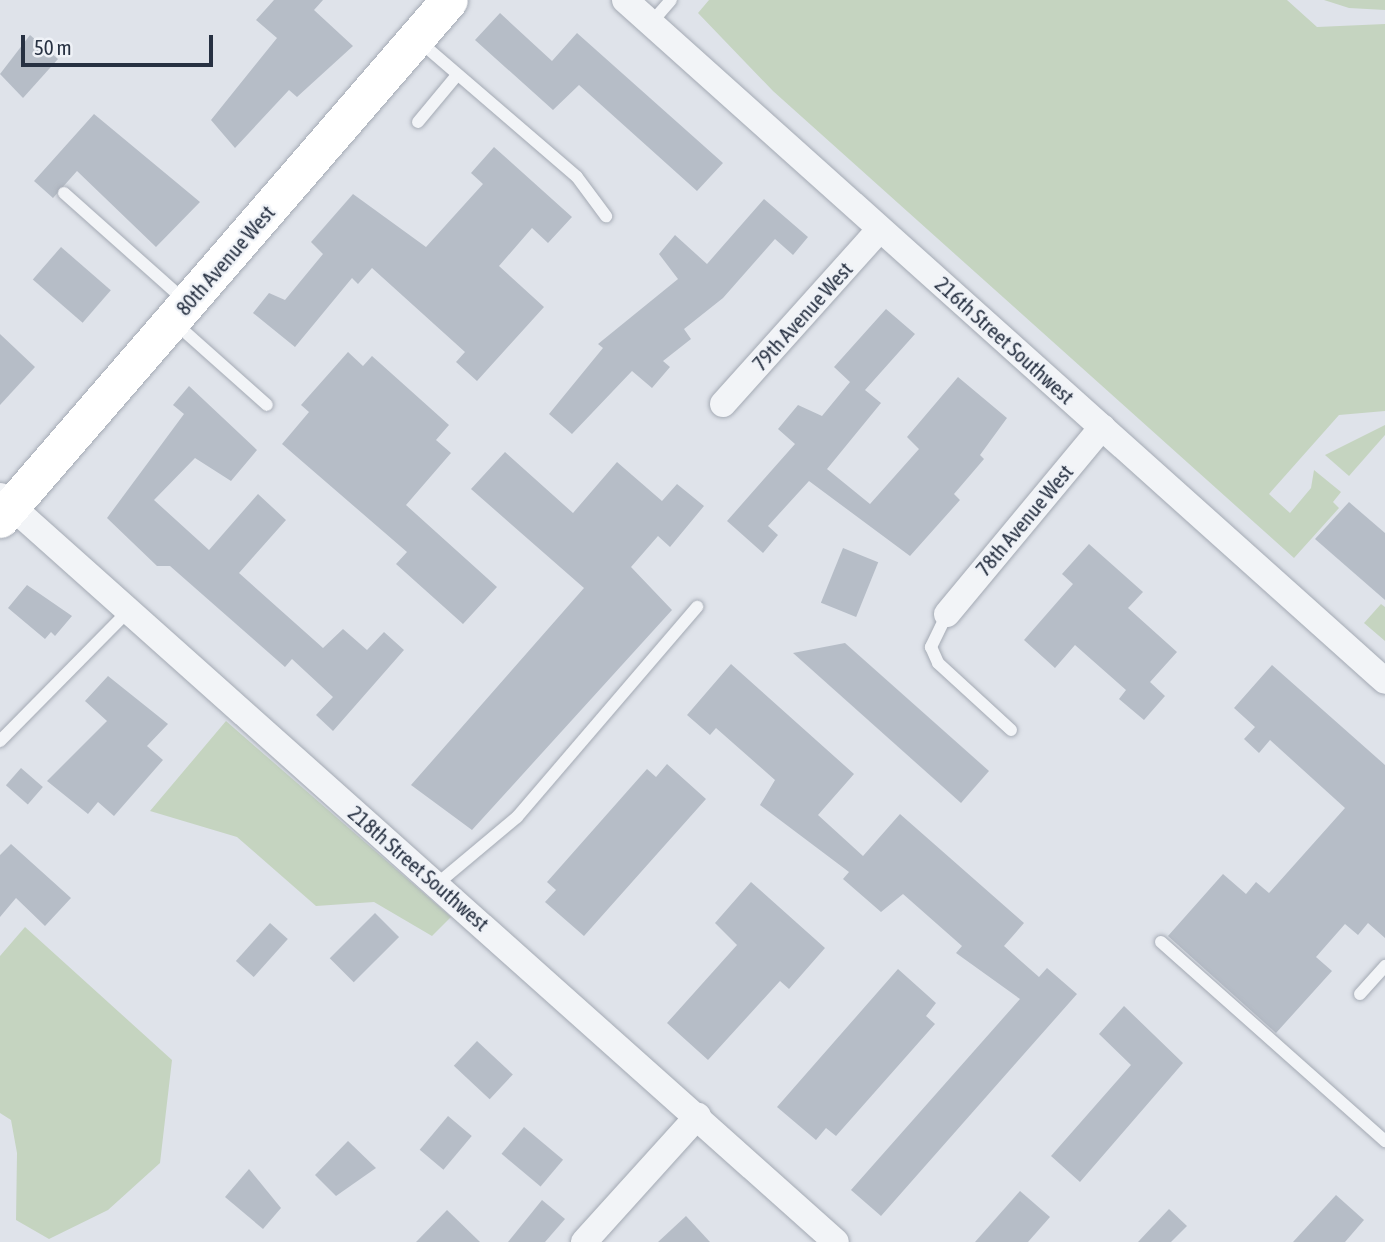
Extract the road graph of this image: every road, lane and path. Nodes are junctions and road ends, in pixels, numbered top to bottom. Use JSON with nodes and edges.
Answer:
{"nodes":[{"id":1,"x":449,"y":0,"type":"edge"},
{"id":2,"x":625,"y":0,"type":"edge"},
{"id":3,"x":671,"y":0,"type":"edge"},
{"id":4,"x":651,"y":23,"type":"junction"},
{"id":5,"x":416,"y":39,"type":"junction"},
{"id":6,"x":457,"y":75,"type":"junction"},
{"id":7,"x":418,"y":121,"type":"dead end"},
{"id":8,"x":64,"y":193,"type":"dead end"},
{"id":9,"x":606,"y":216,"type":"dead end"},
{"id":10,"x":880,"y":229,"type":"junction"},
{"id":11,"x":180,"y":312,"type":"junction"},
{"id":12,"x":723,"y":404,"type":"dead end"},
{"id":13,"x":267,"y":405,"type":"dead end"},
{"id":14,"x":1102,"y":427,"type":"junction"},
{"id":15,"x":4,"y":507,"type":"edge"},
{"id":16,"x":697,"y":607,"type":"dead end"},
{"id":17,"x":129,"y":610,"type":"junction"},
{"id":18,"x":947,"y":614,"type":"joint"},
{"id":19,"x":1385,"y":681,"type":"edge"},
{"id":20,"x":1011,"y":730,"type":"dead end"},
{"id":21,"x":0,"y":741,"type":"edge"},
{"id":22,"x":437,"y":884,"type":"junction"},
{"id":23,"x":1161,"y":942,"type":"dead end"},
{"id":24,"x":1385,"y":966,"type":"edge"},
{"id":25,"x":1360,"y":994,"type":"dead end"},
{"id":26,"x":698,"y":1116,"type":"junction"},
{"id":27,"x":1385,"y":1140,"type":"edge"},
{"id":28,"x":584,"y":1242,"type":"edge"},
{"id":29,"x":836,"y":1242,"type":"edge"}],
"edges":[{"from":1,"to":5,"type":"street","name":"80th Avenue West"},
{"from":2,"to":4,"type":"street","name":"216th Street Southwest"},
{"from":3,"to":4,"type":"lane"},
{"from":4,"to":10,"type":"street","name":"216th Street Southwest"},
{"from":5,"to":6,"type":"lane"},
{"from":5,"to":11,"type":"street","name":"80th Avenue West"},
{"from":6,"to":7,"type":"lane"},
{"from":6,"to":9,"type":"lane"},
{"from":8,"to":11,"type":"lane"},
{"from":10,"to":12,"type":"street","name":"79th Avenue West"},
{"from":10,"to":14,"type":"street","name":"216th Street Southwest"},
{"from":11,"to":13,"type":"lane"},
{"from":11,"to":15,"type":"street","name":"80th Avenue West"},
{"from":14,"to":18,"type":"street","name":"78th Avenue West"},
{"from":14,"to":19,"type":"street","name":"216th Street Southwest"},
{"from":15,"to":17,"type":"street","name":"218th Street Southwest"},
{"from":16,"to":22,"type":"lane"},
{"from":17,"to":21,"type":"lane"},
{"from":17,"to":22,"type":"street","name":"218th Street Southwest"},
{"from":18,"to":20,"type":"lane"},
{"from":22,"to":26,"type":"street","name":"218th Street Southwest"},
{"from":23,"to":27,"type":"lane"},
{"from":24,"to":25,"type":"lane"},
{"from":26,"to":28,"type":"street"},
{"from":26,"to":29,"type":"street","name":"218th Street Southwest"}]}
